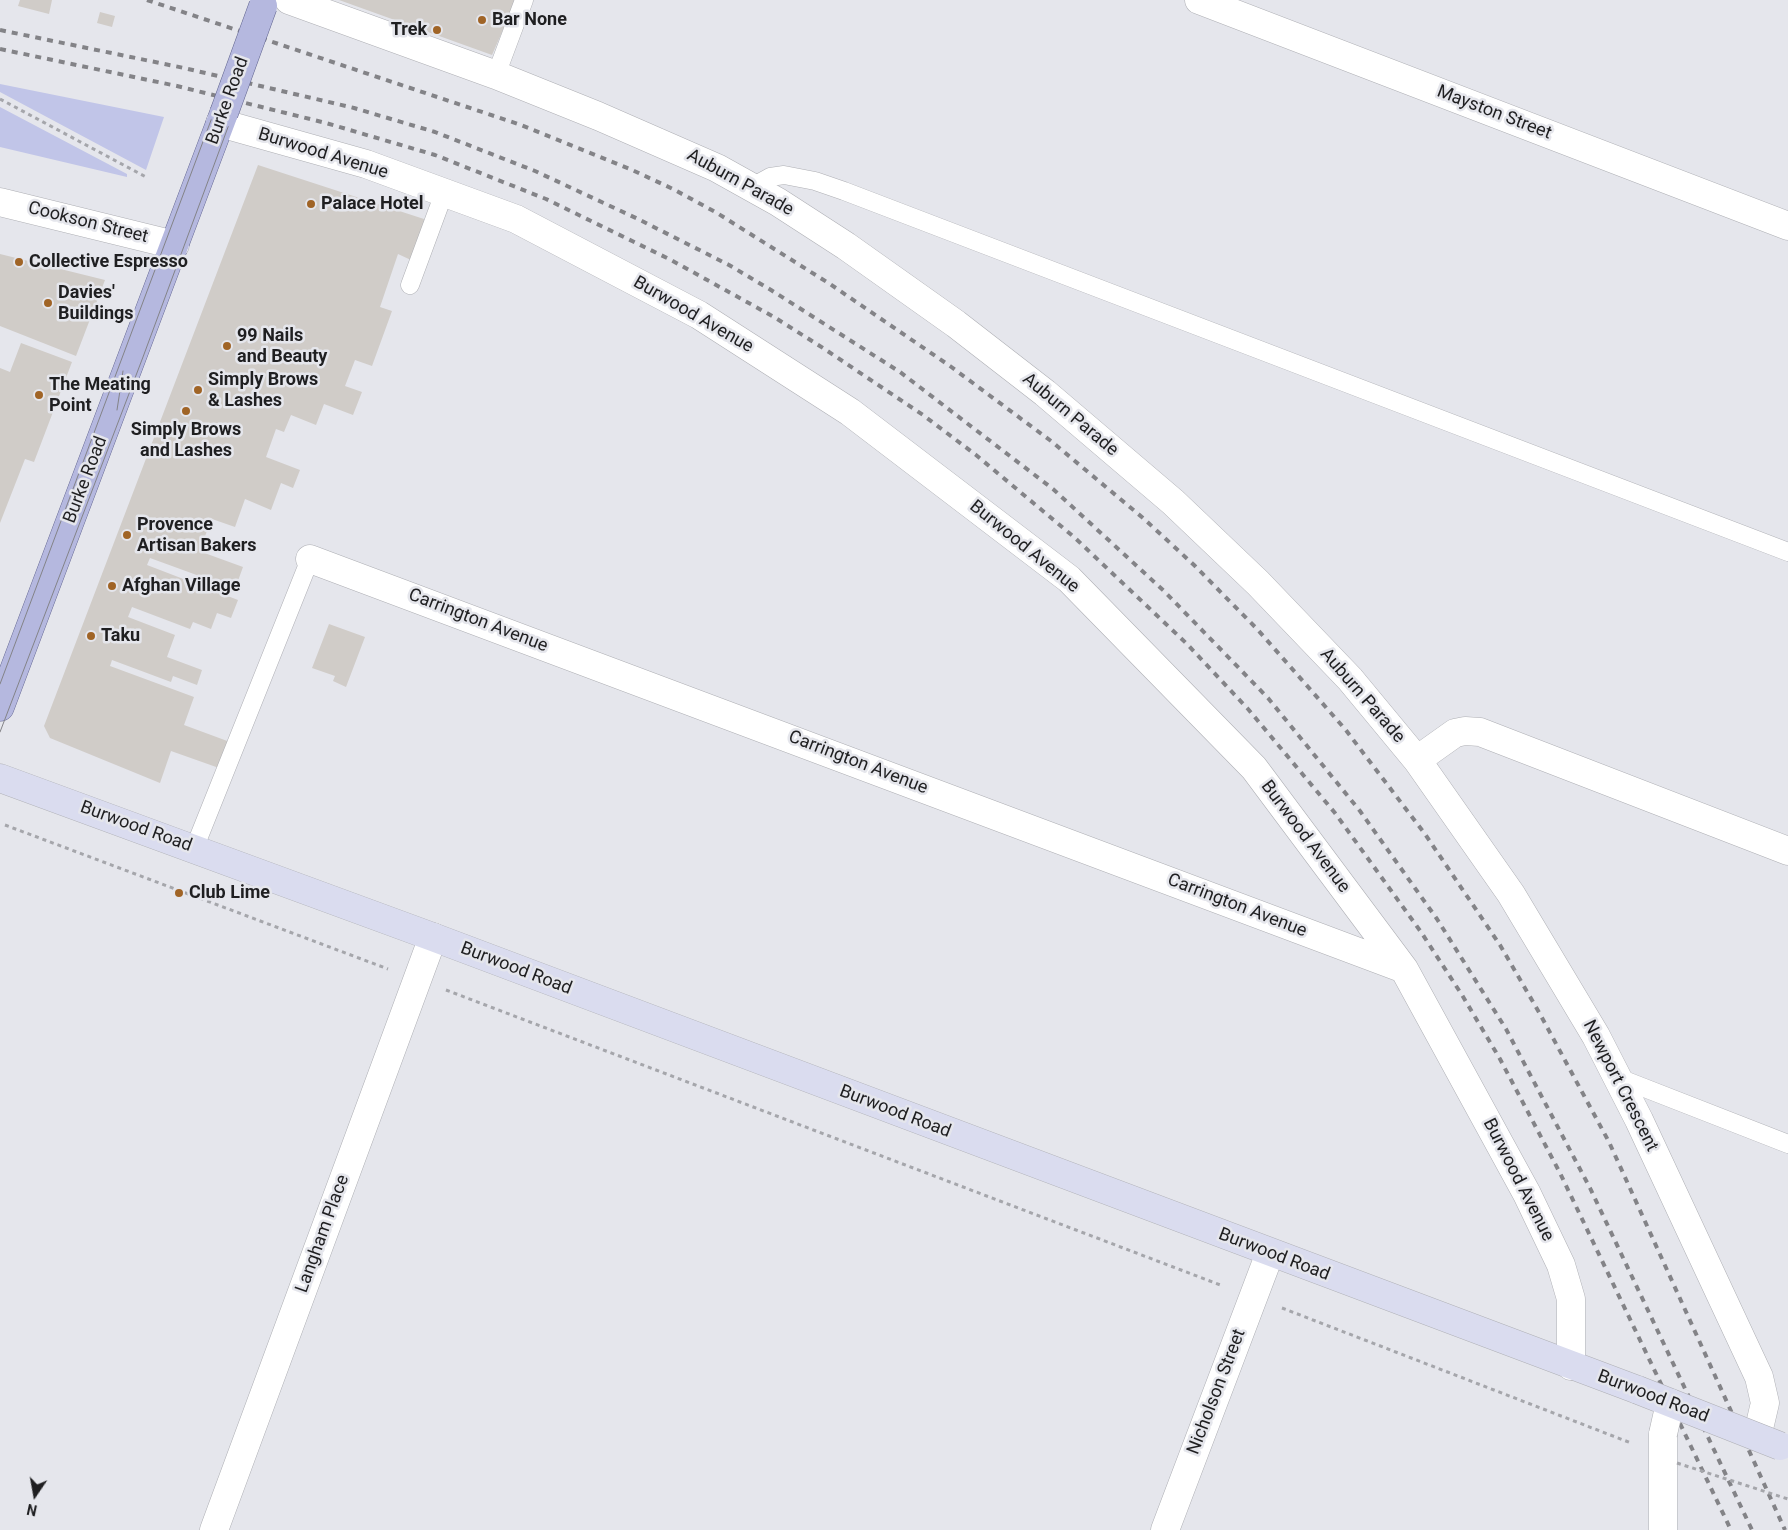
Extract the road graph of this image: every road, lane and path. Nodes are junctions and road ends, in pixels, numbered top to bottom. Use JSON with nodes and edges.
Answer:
{"nodes":[{"id":1,"x":289,"y":0,"type":"edge"},
{"id":2,"x":524,"y":0,"type":"edge"},
{"id":3,"x":1199,"y":0,"type":"edge"},
{"id":4,"x":264,"y":3,"type":"edge"},
{"id":5,"x":496,"y":76,"type":"junction"},
{"id":6,"x":0,"y":98,"type":"edge"},
{"id":7,"x":222,"y":118,"type":"junction"},
{"id":8,"x":146,"y":177,"type":"dead end"},
{"id":9,"x":752,"y":187,"type":"junction"},
{"id":10,"x":444,"y":194,"type":"junction"},
{"id":11,"x":0,"y":202,"type":"edge"},
{"id":12,"x":1788,"y":226,"type":"edge"},
{"id":13,"x":175,"y":245,"type":"junction"},
{"id":14,"x":410,"y":285,"type":"dead end"},
{"id":15,"x":1788,"y":552,"type":"edge"},
{"id":16,"x":310,"y":559,"type":"joint"},
{"id":17,"x":0,"y":707,"type":"edge"},
{"id":18,"x":1418,"y":760,"type":"junction"},
{"id":19,"x":0,"y":778,"type":"edge"},
{"id":20,"x":5,"y":825,"type":"dead end"},
{"id":21,"x":194,"y":849,"type":"junction"},
{"id":22,"x":1788,"y":851,"type":"edge"},
{"id":23,"x":433,"y":938,"type":"junction"},
{"id":24,"x":1404,"y":969,"type":"junction"},
{"id":25,"x":417,"y":979,"type":"junction"},
{"id":26,"x":1619,"y":1078,"type":"junction"},
{"id":27,"x":1788,"y":1144,"type":"edge"},
{"id":28,"x":1270,"y":1253,"type":"junction"},
{"id":29,"x":1253,"y":1297,"type":"junction"},
{"id":30,"x":1572,"y":1366,"type":"junction"},
{"id":31,"x":1670,"y":1403,"type":"junction"},
{"id":32,"x":1772,"y":1437,"type":"edge"},
{"id":33,"x":1667,"y":1452,"type":"junction"},
{"id":34,"x":1788,"y":1499,"type":"edge"},
{"id":35,"x":214,"y":1530,"type":"edge"},
{"id":36,"x":1165,"y":1530,"type":"edge"},
{"id":37,"x":1662,"y":1530,"type":"edge"}],
"edges":[{"from":1,"to":5,"type":"street","name":"Auburn Parade"},
{"from":2,"to":5,"type":"lane"},
{"from":3,"to":12,"type":"street","name":"Mayston Street"},
{"from":4,"to":7,"type":"main road","name":"Burke Road","bridge":true},
{"from":5,"to":9,"type":"street","name":"Auburn Parade"},
{"from":6,"to":8,"type":"path"},
{"from":7,"to":10,"type":"street","name":"Burwood Avenue"},
{"from":7,"to":13,"type":"main road","name":"Burke Road"},
{"from":9,"to":15,"type":"lane"},
{"from":9,"to":18,"type":"street","name":"Auburn Parade"},
{"from":10,"to":14,"type":"lane"},
{"from":10,"to":24,"type":"street","name":"Burwood Avenue"},
{"from":11,"to":13,"type":"street","name":"Cookson Street"},
{"from":13,"to":17,"type":"main road","name":"Burke Road"},
{"from":16,"to":21,"type":"lane"},
{"from":16,"to":24,"type":"street","name":"Carrington Avenue"},
{"from":18,"to":22,"type":"street","name":"Auburn Parade"},
{"from":18,"to":26,"type":"street","name":"Newport Crescent"},
{"from":19,"to":21,"type":"street","name":"Burwood Road"},
{"from":20,"to":25,"type":"path"},
{"from":21,"to":23,"type":"street","name":"Burwood Road"},
{"from":23,"to":25,"type":"street","name":"Langham Place"},
{"from":23,"to":28,"type":"street","name":"Burwood Road"},
{"from":24,"to":30,"type":"street","name":"Burwood Avenue"},
{"from":25,"to":29,"type":"path"},
{"from":25,"to":35,"type":"street","name":"Langham Place"},
{"from":26,"to":27,"type":"lane"},
{"from":26,"to":32,"type":"street","name":"Newport Crescent"},
{"from":28,"to":29,"type":"street","name":"Nicholson Street"},
{"from":28,"to":30,"type":"street","name":"Burwood Road"},
{"from":29,"to":33,"type":"path"},
{"from":29,"to":36,"type":"street","name":"Nicholson Street"},
{"from":30,"to":31,"type":"street","name":"Burwood Road","bridge":true},
{"from":31,"to":32,"type":"street","name":"Burwood Road","bridge":true},
{"from":31,"to":33,"type":"street","bridge":true},
{"from":33,"to":34,"type":"path","bridge":true},
{"from":33,"to":37,"type":"street"}]}
